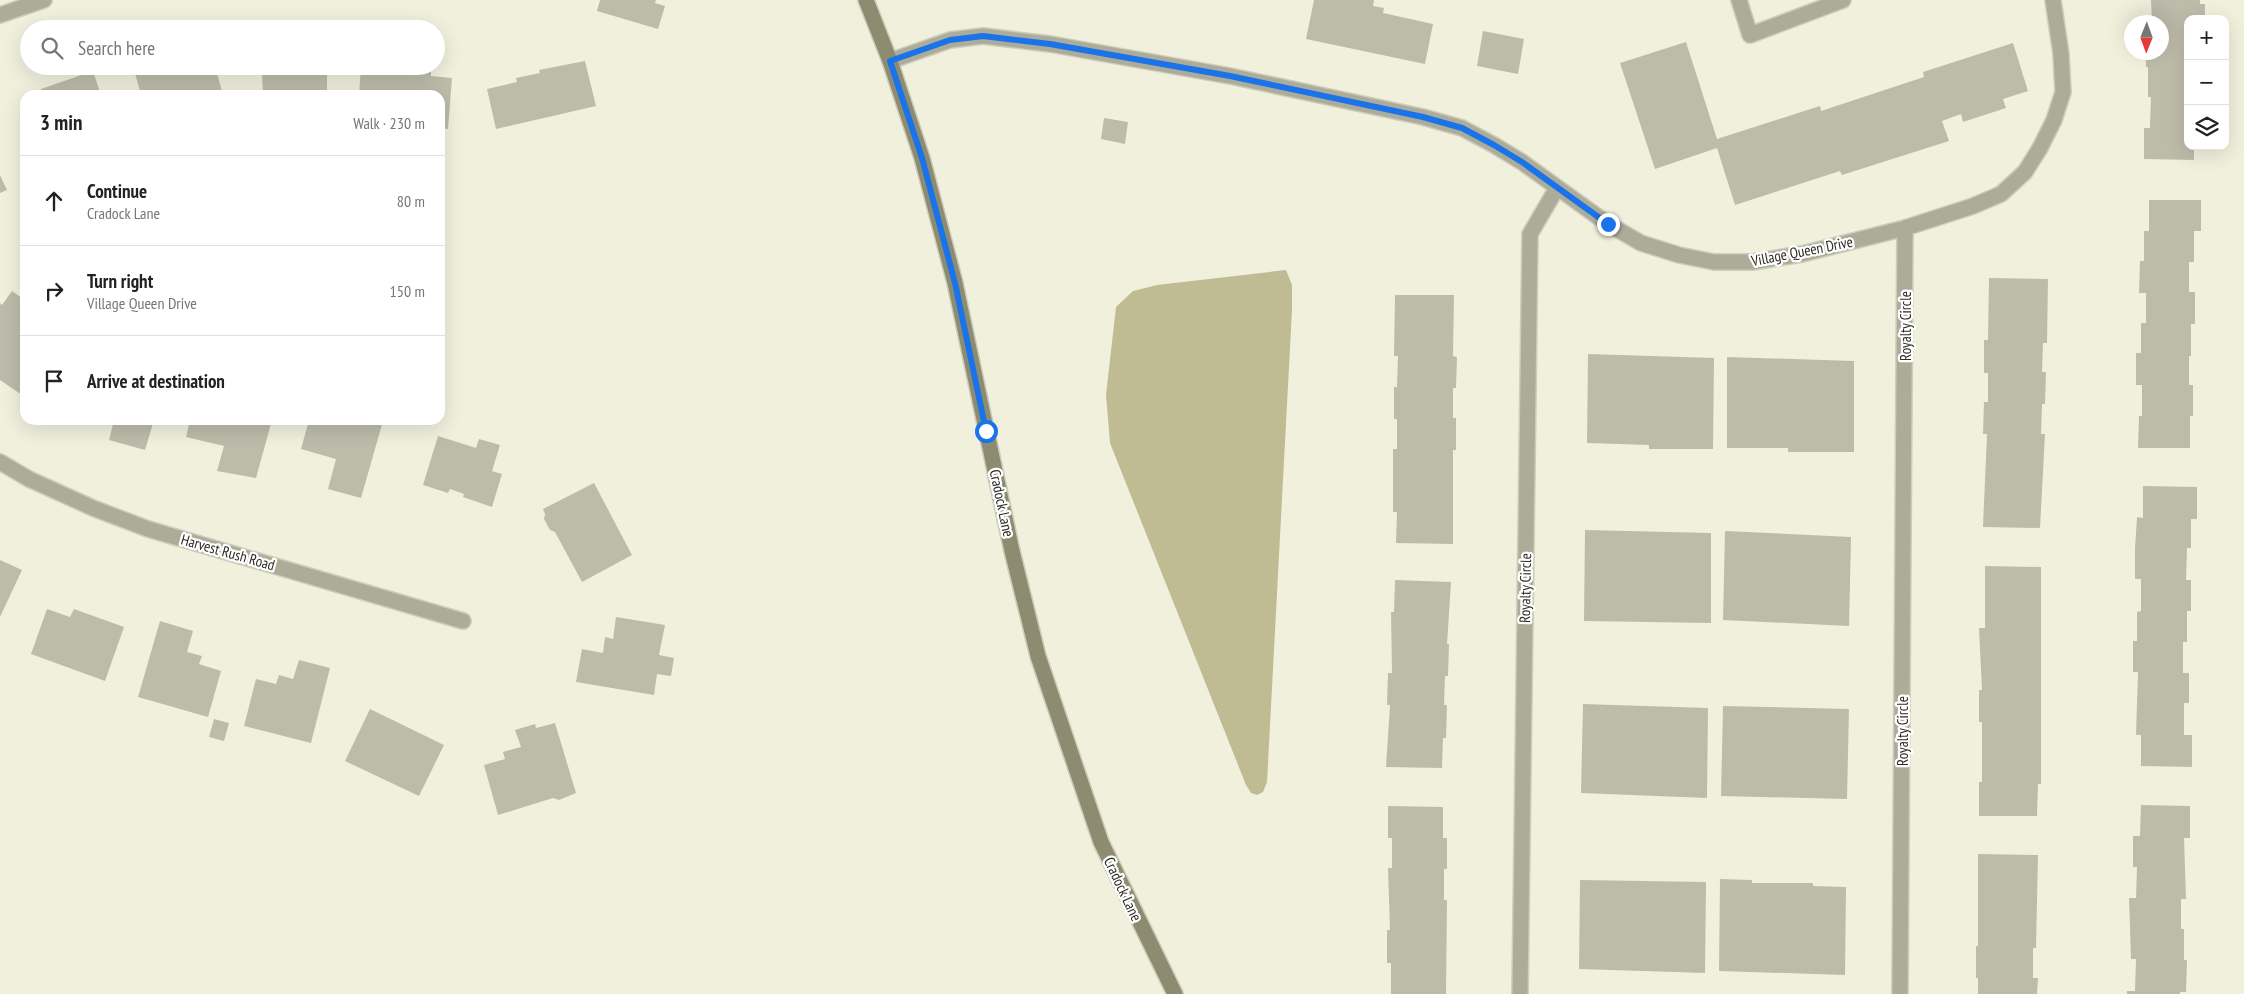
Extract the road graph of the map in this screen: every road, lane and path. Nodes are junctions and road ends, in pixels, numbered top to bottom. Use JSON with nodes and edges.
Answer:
{"nodes":[{"id":1,"x":44,"y":0,"type":"edge"},
{"id":2,"x":866,"y":0,"type":"edge"},
{"id":3,"x":1739,"y":0,"type":"edge"},
{"id":4,"x":1843,"y":0,"type":"edge"},
{"id":5,"x":2053,"y":0,"type":"edge"},
{"id":6,"x":0,"y":15,"type":"edge"},
{"id":7,"x":890,"y":61,"type":"junction"},
{"id":8,"x":1557,"y":188,"type":"junction"},
{"id":9,"x":1905,"y":228,"type":"junction"},
{"id":10,"x":0,"y":462,"type":"edge"},
{"id":11,"x":464,"y":621,"type":"dead end"},
{"id":12,"x":1175,"y":994,"type":"edge"},
{"id":13,"x":1520,"y":994,"type":"edge"},
{"id":14,"x":1900,"y":994,"type":"edge"}],
"edges":[{"from":1,"to":6,"type":"street"},
{"from":2,"to":7,"type":"street","name":"Cradock Lane"},
{"from":3,"to":4,"type":"street"},
{"from":5,"to":9,"type":"street","name":"Village Queen Drive"},
{"from":7,"to":8,"type":"street","name":"Village Queen Drive"},
{"from":7,"to":12,"type":"street","name":"Cradock Lane"},
{"from":8,"to":9,"type":"street","name":"Village Queen Drive"},
{"from":8,"to":13,"type":"street","name":"Royalty Circle"},
{"from":9,"to":14,"type":"street","name":"Royalty Circle"},
{"from":10,"to":11,"type":"street","name":"Harvest Rush Road"}]}
